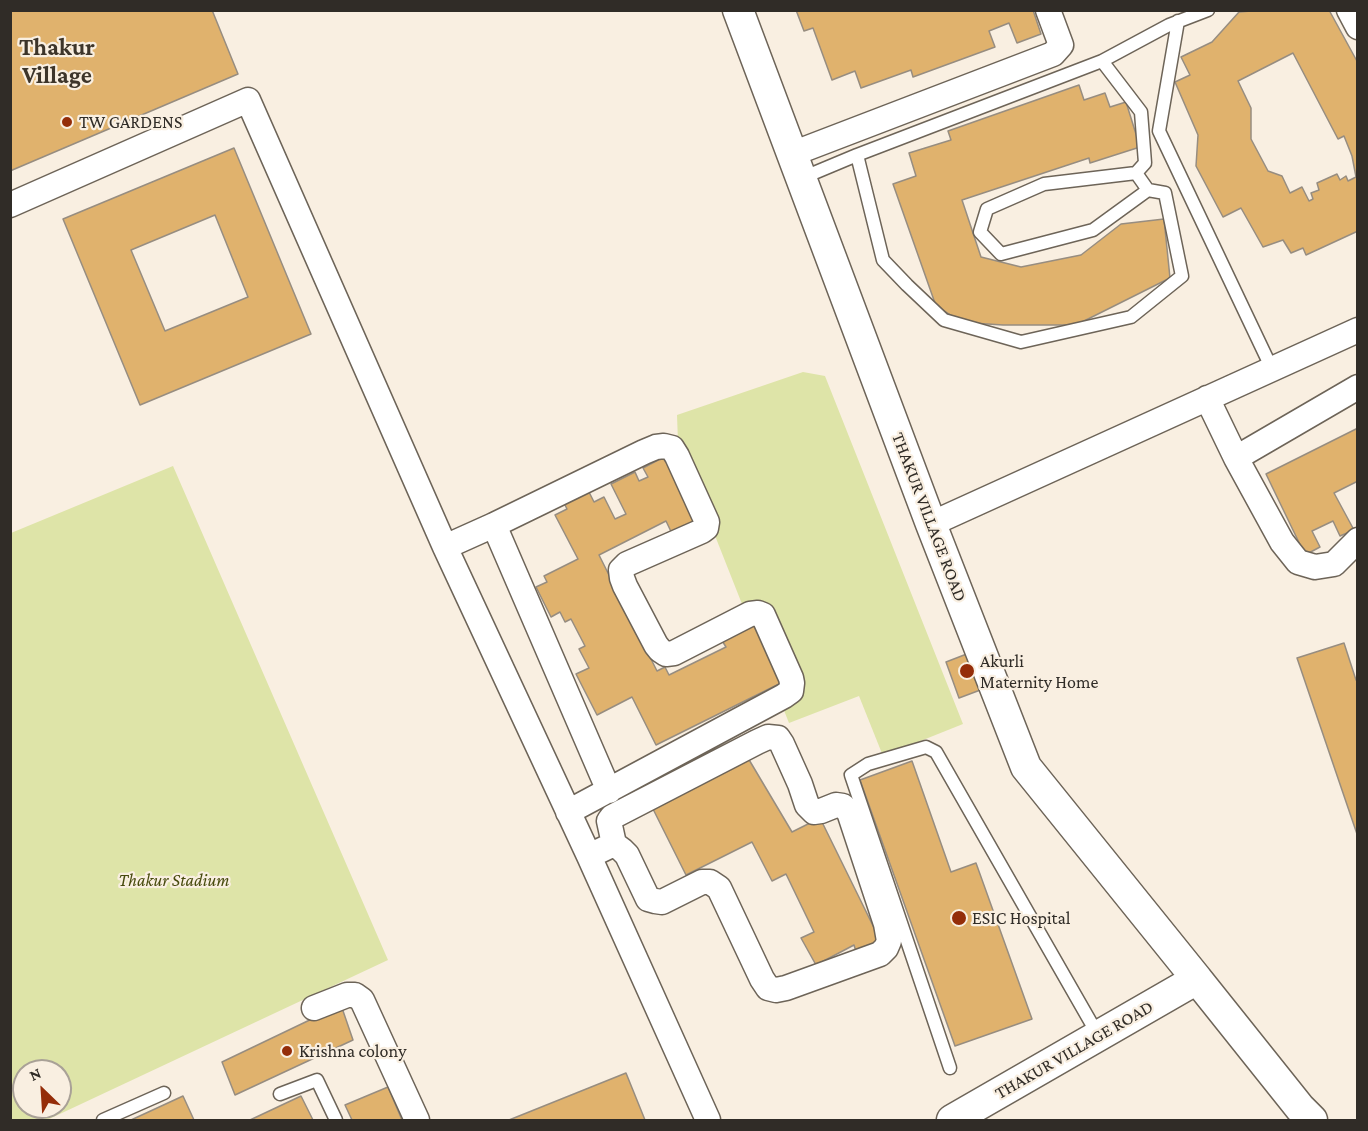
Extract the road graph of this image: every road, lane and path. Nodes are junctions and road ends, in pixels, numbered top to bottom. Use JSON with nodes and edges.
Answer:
{"nodes":[{"id":1,"x":1048,"y":10,"type":"edge"},
{"id":2,"x":1208,"y":10,"type":"edge"},
{"id":3,"x":1349,"y":10,"type":"edge"},
{"id":4,"x":745,"y":13,"type":"edge"},
{"id":5,"x":1178,"y":21,"type":"junction"},
{"id":6,"x":1358,"y":27,"type":"edge"},
{"id":7,"x":1102,"y":61,"type":"junction"},
{"id":8,"x":857,"y":155,"type":"junction"},
{"id":9,"x":797,"y":167,"type":"junction"},
{"id":10,"x":1136,"y":173,"type":"junction"},
{"id":11,"x":1148,"y":190,"type":"junction"},
{"id":12,"x":10,"y":205,"type":"edge"},
{"id":13,"x":1358,"y":330,"type":"edge"},
{"id":14,"x":1272,"y":369,"type":"junction"},
{"id":15,"x":1358,"y":387,"type":"edge"},
{"id":16,"x":1207,"y":398,"type":"junction"},
{"id":17,"x":1236,"y":458,"type":"junction"},
{"id":18,"x":931,"y":524,"type":"junction"},
{"id":19,"x":494,"y":525,"type":"junction"},
{"id":20,"x":1358,"y":540,"type":"edge"},
{"id":21,"x":445,"y":547,"type":"junction"},
{"id":22,"x":609,"y":790,"type":"junction"},
{"id":23,"x":568,"y":812,"type":"junction"},
{"id":24,"x":614,"y":844,"type":"junction"},
{"id":25,"x":589,"y":856,"type":"junction"},
{"id":26,"x":648,"y":899,"type":"junction"},
{"id":27,"x":616,"y":917,"type":"junction"},
{"id":28,"x":1197,"y":980,"type":"junction"},
{"id":29,"x":314,"y":1008,"type":"dead end"},
{"id":30,"x":1099,"y":1036,"type":"junction"},
{"id":31,"x":950,"y":1068,"type":"dead end"},
{"id":32,"x":164,"y":1093,"type":"dead end"},
{"id":33,"x":280,"y":1095,"type":"dead end"},
{"id":34,"x":102,"y":1120,"type":"edge"},
{"id":35,"x":336,"y":1120,"type":"edge"},
{"id":36,"x":417,"y":1120,"type":"edge"},
{"id":37,"x":708,"y":1120,"type":"edge"},
{"id":38,"x":952,"y":1120,"type":"edge"},
{"id":39,"x":1312,"y":1120,"type":"edge"}],
"edges":[{"from":1,"to":9,"type":"street"},
{"from":2,"to":5,"type":"lane"},
{"from":3,"to":6,"type":"street"},
{"from":4,"to":9,"type":"street","name":"THAKUR VILLAGE ROAD"},
{"from":5,"to":7,"type":"lane"},
{"from":5,"to":14,"type":"lane"},
{"from":7,"to":8,"type":"lane"},
{"from":7,"to":10,"type":"lane"},
{"from":8,"to":9,"type":"lane"},
{"from":8,"to":11,"type":"lane"},
{"from":9,"to":18,"type":"street","name":"THAKUR VILLAGE ROAD"},
{"from":10,"to":11,"type":"lane"},
{"from":10,"to":11,"type":"lane"},
{"from":12,"to":21,"type":"street"},
{"from":13,"to":14,"type":"street"},
{"from":14,"to":16,"type":"street"},
{"from":15,"to":17,"type":"street"},
{"from":16,"to":17,"type":"street"},
{"from":16,"to":18,"type":"street"},
{"from":17,"to":20,"type":"street"},
{"from":18,"to":28,"type":"street","name":"THAKUR VILLAGE ROAD"},
{"from":19,"to":21,"type":"street"},
{"from":19,"to":22,"type":"street"},
{"from":19,"to":22,"type":"street"},
{"from":21,"to":23,"type":"street"},
{"from":22,"to":23,"type":"street"},
{"from":23,"to":25,"type":"street"},
{"from":24,"to":25,"type":"street"},
{"from":24,"to":26,"type":"street"},
{"from":24,"to":26,"type":"street"},
{"from":25,"to":27,"type":"street"},
{"from":26,"to":27,"type":"street"},
{"from":27,"to":37,"type":"street"},
{"from":28,"to":30,"type":"street","name":"THAKUR VILLAGE ROAD"},
{"from":28,"to":39,"type":"street","name":"THAKUR VILLAGE ROAD"},
{"from":29,"to":36,"type":"street"},
{"from":30,"to":31,"type":"lane"},
{"from":30,"to":38,"type":"street","name":"THAKUR VILLAGE ROAD"},
{"from":32,"to":34,"type":"lane"},
{"from":33,"to":35,"type":"lane"}]}
